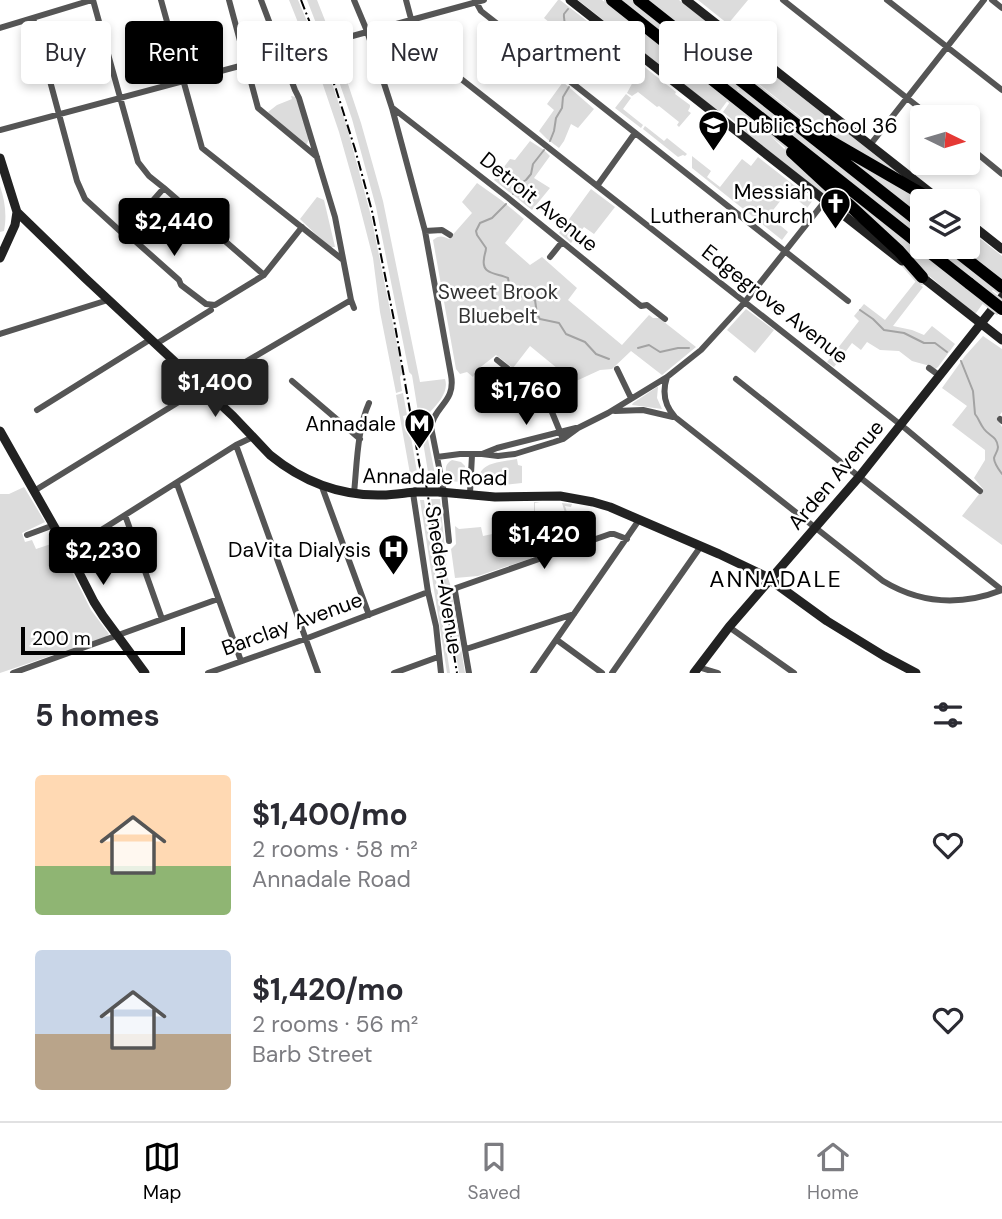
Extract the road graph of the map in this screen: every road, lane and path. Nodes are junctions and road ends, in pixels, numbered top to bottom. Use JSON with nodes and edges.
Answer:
{"nodes":[{"id":1,"x":92,"y":0,"type":"edge"},
{"id":2,"x":161,"y":0,"type":"edge"},
{"id":3,"x":229,"y":0,"type":"edge"},
{"id":4,"x":261,"y":0,"type":"edge"},
{"id":5,"x":354,"y":0,"type":"edge"},
{"id":6,"x":406,"y":0,"type":"edge"},
{"id":7,"x":484,"y":0,"type":"edge"},
{"id":8,"x":570,"y":0,"type":"edge"},
{"id":9,"x":612,"y":0,"type":"edge"},
{"id":10,"x":639,"y":0,"type":"edge"},
{"id":11,"x":686,"y":0,"type":"edge"},
{"id":12,"x":783,"y":0,"type":"edge"},
{"id":13,"x":887,"y":0,"type":"edge"},
{"id":14,"x":984,"y":0,"type":"edge"},
{"id":15,"x":992,"y":0,"type":"edge"},
{"id":16,"x":475,"y":1,"type":"edge"},
{"id":17,"x":1002,"y":8,"type":"edge"},
{"id":18,"x":33,"y":18,"type":"junction"},
{"id":19,"x":412,"y":20,"type":"junction"},
{"id":20,"x":167,"y":21,"type":"edge"},
{"id":21,"x":269,"y":21,"type":"edge"},
{"id":22,"x":408,"y":21,"type":"edge"},
{"id":23,"x":0,"y":29,"type":"edge"},
{"id":24,"x":237,"y":30,"type":"edge"},
{"id":25,"x":367,"y":30,"type":"edge"},
{"id":26,"x":946,"y":47,"type":"junction"},
{"id":27,"x":172,"y":84,"type":"edge"},
{"id":28,"x":184,"y":84,"type":"edge"},
{"id":29,"x":251,"y":84,"type":"edge"},
{"id":30,"x":293,"y":84,"type":"edge"},
{"id":31,"x":384,"y":84,"type":"edge"},
{"id":32,"x":1002,"y":90,"type":"edge"},
{"id":33,"x":906,"y":97,"type":"junction"},
{"id":34,"x":120,"y":98,"type":"junction"},
{"id":35,"x":739,"y":101,"type":"junction"},
{"id":36,"x":916,"y":105,"type":"edge"},
{"id":37,"x":392,"y":108,"type":"junction"},
{"id":38,"x":58,"y":114,"type":"junction"},
{"id":39,"x":791,"y":121,"type":"junction"},
{"id":40,"x":0,"y":130,"type":"edge"},
{"id":41,"x":635,"y":133,"type":"junction"},
{"id":42,"x":870,"y":145,"type":"junction"},
{"id":43,"x":980,"y":156,"type":"edge"},
{"id":44,"x":0,"y":158,"type":"edge"},
{"id":45,"x":318,"y":159,"type":"junction"},
{"id":46,"x":1002,"y":174,"type":"edge"},
{"id":47,"x":597,"y":186,"type":"junction"},
{"id":48,"x":164,"y":188,"type":"junction"},
{"id":49,"x":913,"y":189,"type":"edge"},
{"id":50,"x":926,"y":189,"type":"edge"},
{"id":51,"x":825,"y":201,"type":"junction"},
{"id":52,"x":17,"y":212,"type":"junction"},
{"id":53,"x":910,"y":215,"type":"edge"},
{"id":54,"x":302,"y":227,"type":"junction"},
{"id":55,"x":125,"y":232,"type":"junction"},
{"id":56,"x":425,"y":232,"type":"junction"},
{"id":57,"x":980,"y":232,"type":"edge"},
{"id":58,"x":450,"y":235,"type":"dead end"},
{"id":59,"x":910,"y":236,"type":"edge"},
{"id":60,"x":562,"y":242,"type":"junction"},
{"id":61,"x":1002,"y":249,"type":"edge"},
{"id":62,"x":785,"y":251,"type":"junction"},
{"id":63,"x":550,"y":257,"type":"dead end"},
{"id":64,"x":0,"y":258,"type":"edge"},
{"id":65,"x":939,"y":259,"type":"edge"},
{"id":66,"x":966,"y":259,"type":"edge"},
{"id":67,"x":343,"y":260,"type":"junction"},
{"id":68,"x":264,"y":275,"type":"junction"},
{"id":69,"x":922,"y":277,"type":"junction"},
{"id":70,"x":1002,"y":287,"type":"edge"},
{"id":71,"x":1002,"y":297,"type":"edge"},
{"id":72,"x":108,"y":300,"type":"junction"},
{"id":73,"x":351,"y":300,"type":"junction"},
{"id":74,"x":848,"y":301,"type":"dead end"},
{"id":75,"x":744,"y":303,"type":"junction"},
{"id":76,"x":213,"y":307,"type":"junction"},
{"id":77,"x":354,"y":308,"type":"dead end"},
{"id":78,"x":1002,"y":309,"type":"edge"},
{"id":79,"x":665,"y":319,"type":"dead end"},
{"id":80,"x":981,"y":324,"type":"junction"},
{"id":81,"x":0,"y":334,"type":"edge"},
{"id":82,"x":1002,"y":340,"type":"edge"},
{"id":83,"x":153,"y":341,"type":"junction"},
{"id":84,"x":497,"y":360,"type":"dead end"},
{"id":85,"x":929,"y":368,"type":"dead end"},
{"id":86,"x":617,"y":369,"type":"dead end"},
{"id":87,"x":940,"y":376,"type":"junction"},
{"id":88,"x":667,"y":377,"type":"junction"},
{"id":89,"x":736,"y":379,"type":"dead end"},
{"id":90,"x":292,"y":381,"type":"dead end"},
{"id":91,"x":203,"y":387,"type":"junction"},
{"id":92,"x":631,"y":398,"type":"junction"},
{"id":93,"x":369,"y":403,"type":"dead end"},
{"id":94,"x":37,"y":410,"type":"dead end"},
{"id":95,"x":608,"y":414,"type":"junction"},
{"id":96,"x":675,"y":417,"type":"junction"},
{"id":97,"x":901,"y":425,"type":"junction"},
{"id":98,"x":0,"y":431,"type":"edge"},
{"id":99,"x":561,"y":435,"type":"junction"},
{"id":100,"x":253,"y":437,"type":"junction"},
{"id":101,"x":360,"y":439,"type":"junction"},
{"id":102,"x":236,"y":445,"type":"junction"},
{"id":103,"x":472,"y":454,"type":"junction"},
{"id":104,"x":437,"y":457,"type":"junction"},
{"id":105,"x":859,"y":477,"type":"junction"},
{"id":106,"x":177,"y":484,"type":"junction"},
{"id":107,"x":322,"y":487,"type":"junction"},
{"id":108,"x":34,"y":491,"type":"junction"},
{"id":109,"x":980,"y":491,"type":"dead end"},
{"id":110,"x":442,"y":492,"type":"junction"},
{"id":111,"x":354,"y":493,"type":"junction"},
{"id":112,"x":414,"y":493,"type":"junction"},
{"id":113,"x":470,"y":494,"type":"junction"},
{"id":114,"x":125,"y":515,"type":"junction"},
{"id":115,"x":639,"y":520,"type":"junction"},
{"id":116,"x":54,"y":525,"type":"junction"},
{"id":117,"x":816,"y":528,"type":"junction"},
{"id":118,"x":27,"y":535,"type":"dead end"},
{"id":119,"x":626,"y":539,"type":"junction"},
{"id":120,"x":449,"y":541,"type":"dead end"},
{"id":121,"x":701,"y":546,"type":"junction"},
{"id":122,"x":68,"y":551,"type":"junction"},
{"id":123,"x":771,"y":580,"type":"junction"},
{"id":124,"x":1002,"y":590,"type":"edge"},
{"id":125,"x":428,"y":592,"type":"junction"},
{"id":126,"x":218,"y":599,"type":"junction"},
{"id":127,"x":574,"y":614,"type":"junction"},
{"id":128,"x":369,"y":615,"type":"junction"},
{"id":129,"x":162,"y":620,"type":"junction"},
{"id":130,"x":729,"y":627,"type":"junction"},
{"id":131,"x":117,"y":635,"type":"junction"},
{"id":132,"x":306,"y":639,"type":"junction"},
{"id":133,"x":557,"y":640,"type":"junction"},
{"id":134,"x":466,"y":649,"type":"junction"},
{"id":135,"x":438,"y":657,"type":"junction"},
{"id":136,"x":241,"y":661,"type":"junction"},
{"id":137,"x":696,"y":670,"type":"edge"},
{"id":138,"x":13,"y":673,"type":"edge"},
{"id":139,"x":145,"y":673,"type":"edge"},
{"id":140,"x":208,"y":673,"type":"edge"},
{"id":141,"x":318,"y":673,"type":"edge"},
{"id":142,"x":394,"y":673,"type":"edge"},
{"id":143,"x":441,"y":673,"type":"edge"},
{"id":144,"x":469,"y":673,"type":"edge"},
{"id":145,"x":533,"y":673,"type":"edge"},
{"id":146,"x":602,"y":673,"type":"edge"},
{"id":147,"x":611,"y":673,"type":"edge"},
{"id":148,"x":718,"y":673,"type":"edge"},
{"id":149,"x":794,"y":673,"type":"edge"},
{"id":150,"x":916,"y":673,"type":"edge"}],
"edges":[{"from":1,"to":18,"type":"street"},
{"from":1,"to":34,"type":"street"},
{"from":2,"to":20,"type":"street"},
{"from":3,"to":24,"type":"street"},
{"from":4,"to":21,"type":"street"},
{"from":5,"to":25,"type":"street"},
{"from":6,"to":19,"type":"street","name":"Edgegrove Avenue"},
{"from":7,"to":16,"type":"street"},
{"from":8,"to":51,"type":"street"},
{"from":9,"to":35,"type":"highway"},
{"from":10,"to":39,"type":"highway"},
{"from":11,"to":42,"type":"street"},
{"from":12,"to":33,"type":"street"},
{"from":13,"to":26,"type":"street"},
{"from":14,"to":26,"type":"street"},
{"from":15,"to":17,"type":"street"},
{"from":16,"to":19,"type":"street"},
{"from":16,"to":41,"type":"street"},
{"from":18,"to":23,"type":"street"},
{"from":18,"to":38,"type":"street"},
{"from":19,"to":22,"type":"street"},
{"from":19,"to":47,"type":"street","name":"Edgegrove Avenue"},
{"from":26,"to":32,"type":"street"},
{"from":26,"to":33,"type":"street"},
{"from":27,"to":34,"type":"street"},
{"from":28,"to":54,"type":"street"},
{"from":29,"to":45,"type":"street"},
{"from":30,"to":45,"type":"street"},
{"from":31,"to":37,"type":"street"},
{"from":33,"to":36,"type":"street"},
{"from":33,"to":42,"type":"street"},
{"from":34,"to":38,"type":"street"},
{"from":34,"to":48,"type":"street"},
{"from":35,"to":59,"type":"highway"},
{"from":35,"to":69,"type":"highway"},
{"from":37,"to":56,"type":"street"},
{"from":37,"to":60,"type":"street","name":"Detroit Avenue"},
{"from":38,"to":40,"type":"street"},
{"from":38,"to":55,"type":"street"},
{"from":39,"to":49,"type":"highway"},
{"from":39,"to":53,"type":"highway"},
{"from":41,"to":47,"type":"street"},
{"from":41,"to":62,"type":"street"},
{"from":42,"to":50,"type":"street"},
{"from":43,"to":46,"type":"street"},
{"from":44,"to":52,"type":"street"},
{"from":45,"to":67,"type":"street"},
{"from":47,"to":75,"type":"street","name":"Edgegrove Avenue"},
{"from":48,"to":55,"type":"street"},
{"from":48,"to":68,"type":"street"},
{"from":51,"to":62,"type":"street"},
{"from":51,"to":69,"type":"street"},
{"from":52,"to":64,"type":"street"},
{"from":52,"to":72,"type":"street","name":"Annadale Road"},
{"from":54,"to":67,"type":"street"},
{"from":54,"to":68,"type":"street"},
{"from":55,"to":76,"type":"street"},
{"from":56,"to":58,"type":"street"},
{"from":56,"to":104,"type":"street"},
{"from":57,"to":61,"type":"street"},
{"from":60,"to":63,"type":"street"},
{"from":60,"to":79,"type":"street","name":"Detroit Avenue"},
{"from":62,"to":74,"type":"street"},
{"from":62,"to":75,"type":"street"},
{"from":65,"to":78,"type":"highway","bridge":true},
{"from":66,"to":70,"type":"highway"},
{"from":67,"to":73,"type":"street"},
{"from":68,"to":76,"type":"street"},
{"from":69,"to":80,"type":"street"},
{"from":71,"to":80,"type":"street","name":"Arden Avenue"},
{"from":72,"to":81,"type":"street"},
{"from":72,"to":83,"type":"street","name":"Annadale Road"},
{"from":73,"to":77,"type":"street"},
{"from":73,"to":91,"type":"street"},
{"from":75,"to":88,"type":"street"},
{"from":75,"to":97,"type":"street","name":"Edgegrove Avenue"},
{"from":76,"to":83,"type":"street"},
{"from":80,"to":82,"type":"street"},
{"from":80,"to":87,"type":"street","name":"Arden Avenue"},
{"from":83,"to":91,"type":"street","name":"Annadale Road"},
{"from":83,"to":94,"type":"street"},
{"from":84,"to":99,"type":"street"},
{"from":85,"to":87,"type":"street"},
{"from":86,"to":92,"type":"street"},
{"from":87,"to":97,"type":"street","name":"Arden Avenue"},
{"from":88,"to":92,"type":"street"},
{"from":88,"to":96,"type":"street"},
{"from":89,"to":105,"type":"street"},
{"from":90,"to":101,"type":"street"},
{"from":91,"to":100,"type":"street","name":"Annadale Road"},
{"from":91,"to":108,"type":"street"},
{"from":92,"to":95,"type":"street"},
{"from":93,"to":101,"type":"street"},
{"from":95,"to":96,"type":"street"},
{"from":95,"to":99,"type":"street"},
{"from":96,"to":117,"type":"street"},
{"from":97,"to":105,"type":"street","name":"Arden Avenue"},
{"from":97,"to":109,"type":"street","name":"Edgegrove Avenue"},
{"from":98,"to":108,"type":"street"},
{"from":99,"to":103,"type":"street"},
{"from":100,"to":102,"type":"street"},
{"from":100,"to":107,"type":"street","name":"Annadale Road"},
{"from":101,"to":111,"type":"street"},
{"from":102,"to":106,"type":"street"},
{"from":102,"to":132,"type":"street"},
{"from":103,"to":104,"type":"street"},
{"from":103,"to":113,"type":"street"},
{"from":104,"to":110,"type":"street"},
{"from":105,"to":117,"type":"street","name":"Arden Avenue"},
{"from":105,"to":124,"type":"street"},
{"from":106,"to":114,"type":"street"},
{"from":106,"to":126,"type":"street"},
{"from":107,"to":111,"type":"street","name":"Annadale Road"},
{"from":107,"to":128,"type":"street"},
{"from":108,"to":116,"type":"street"},
{"from":110,"to":112,"type":"street","name":"Annadale Road","bridge":true},
{"from":110,"to":113,"type":"street","name":"Annadale Road"},
{"from":110,"to":120,"type":"street"},
{"from":111,"to":112,"type":"street","name":"Annadale Road"},
{"from":112,"to":125,"type":"street","name":"Sneden Avenue"},
{"from":113,"to":115,"type":"street","name":"Annadale Road"},
{"from":114,"to":122,"type":"street"},
{"from":114,"to":129,"type":"street"},
{"from":115,"to":119,"type":"street"},
{"from":115,"to":121,"type":"street","name":"Annadale Road"},
{"from":116,"to":118,"type":"street"},
{"from":116,"to":122,"type":"street"},
{"from":117,"to":123,"type":"street","name":"Arden Avenue"},
{"from":117,"to":124,"type":"street"},
{"from":119,"to":127,"type":"street"},
{"from":119,"to":134,"type":"street"},
{"from":121,"to":123,"type":"street","name":"Annadale Road"},
{"from":121,"to":147,"type":"street"},
{"from":122,"to":131,"type":"street"},
{"from":123,"to":130,"type":"street","name":"Arden Avenue"},
{"from":123,"to":150,"type":"street","name":"Annadale Road"},
{"from":125,"to":128,"type":"street","name":"Barclay Avenue"},
{"from":125,"to":135,"type":"street","name":"Sneden Avenue"},
{"from":126,"to":129,"type":"street"},
{"from":126,"to":136,"type":"street"},
{"from":127,"to":133,"type":"street"},
{"from":127,"to":134,"type":"street"},
{"from":128,"to":132,"type":"street","name":"Barclay Avenue"},
{"from":129,"to":131,"type":"street"},
{"from":130,"to":137,"type":"street","name":"Arden Avenue"},
{"from":130,"to":149,"type":"street"},
{"from":131,"to":138,"type":"street"},
{"from":131,"to":139,"type":"street"},
{"from":132,"to":136,"type":"street","name":"Barclay Avenue"},
{"from":132,"to":141,"type":"street"},
{"from":133,"to":145,"type":"street"},
{"from":133,"to":146,"type":"street"},
{"from":134,"to":144,"type":"street"},
{"from":135,"to":142,"type":"street"},
{"from":135,"to":143,"type":"street","name":"Sneden Avenue"},
{"from":136,"to":140,"type":"street","name":"Barclay Avenue"},
{"from":137,"to":148,"type":"street"}]}
